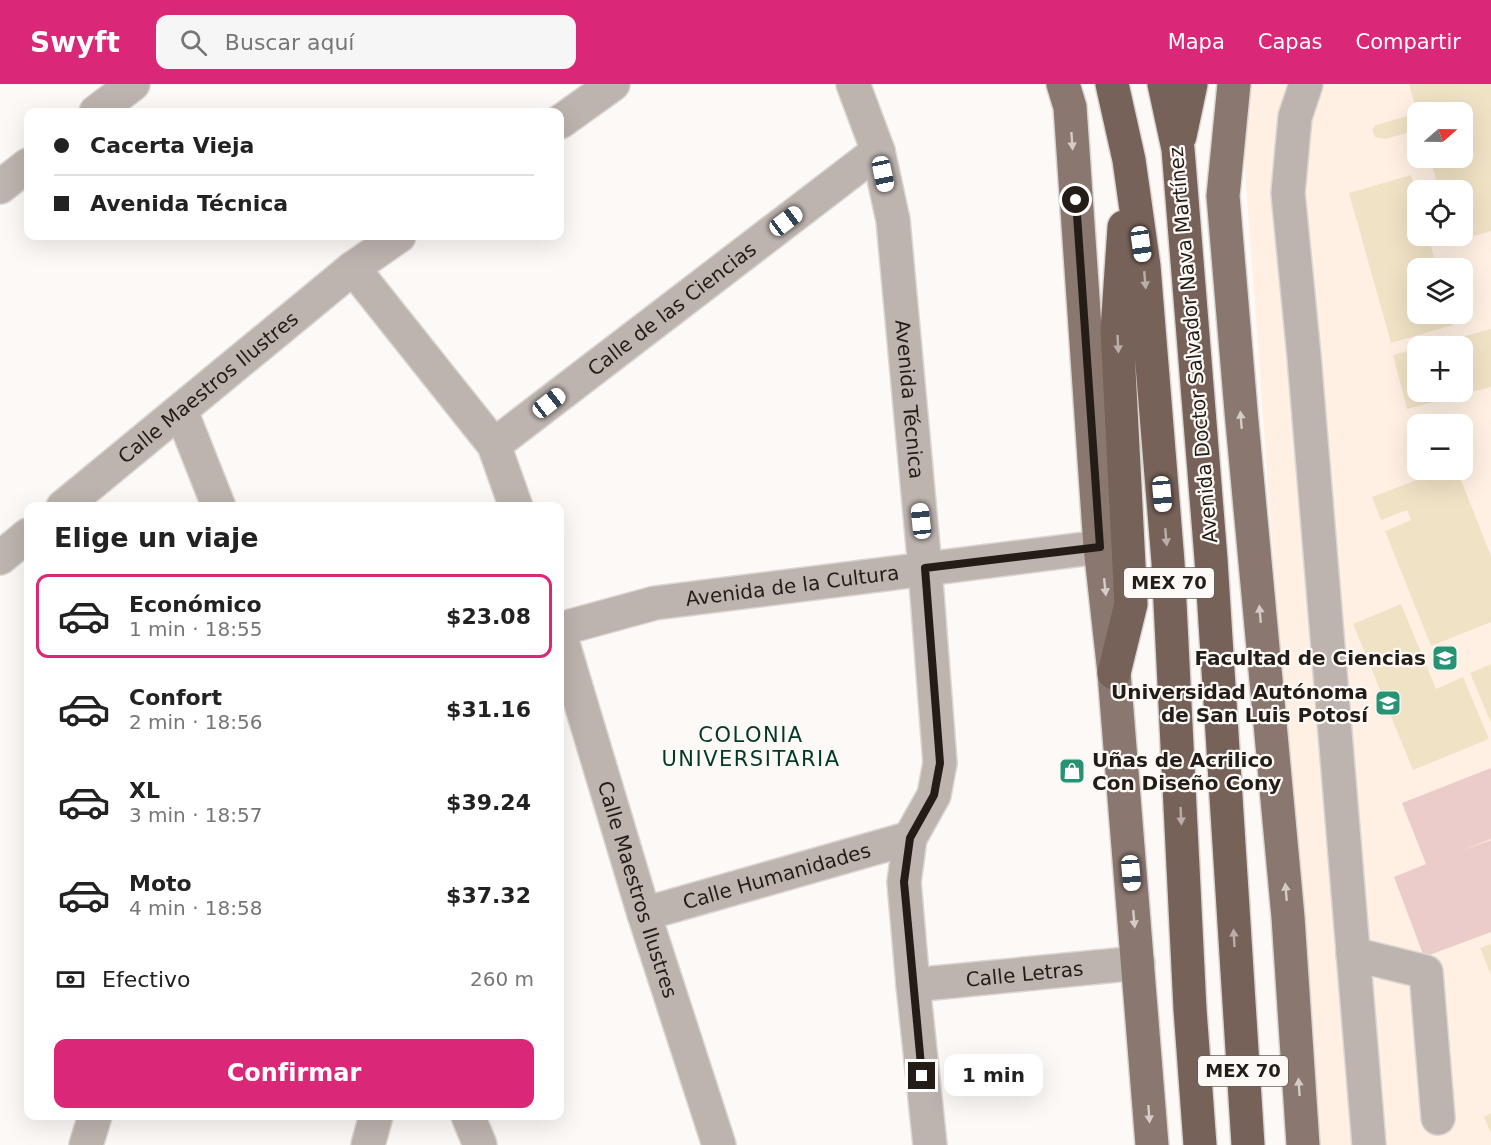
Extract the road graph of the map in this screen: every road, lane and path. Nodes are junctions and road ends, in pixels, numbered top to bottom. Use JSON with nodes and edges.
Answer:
{"nodes":[{"id":1,"x":133,"y":84,"type":"edge"},
{"id":2,"x":613,"y":84,"type":"edge"},
{"id":3,"x":853,"y":84,"type":"edge"},
{"id":4,"x":1063,"y":84,"type":"edge"},
{"id":5,"x":1112,"y":84,"type":"edge"},
{"id":6,"x":1164,"y":84,"type":"edge"},
{"id":7,"x":1191,"y":84,"type":"edge"},
{"id":8,"x":1234,"y":84,"type":"edge"},
{"id":9,"x":1306,"y":84,"type":"edge"},
{"id":10,"x":101,"y":108,"type":"edge"},
{"id":11,"x":564,"y":119,"type":"edge"},
{"id":12,"x":1178,"y":149,"type":"junction"},
{"id":13,"x":878,"y":151,"type":"junction"},
{"id":14,"x":1129,"y":160,"type":"junction"},
{"id":15,"x":24,"y":168,"type":"edge"},
{"id":16,"x":0,"y":187,"type":"edge"},
{"id":17,"x":393,"y":240,"type":"edge"},
{"id":18,"x":353,"y":268,"type":"junction"},
{"id":19,"x":181,"y":411,"type":"junction"},
{"id":20,"x":494,"y":445,"type":"junction"},
{"id":21,"x":69,"y":502,"type":"edge"},
{"id":22,"x":217,"y":502,"type":"edge"},
{"id":23,"x":514,"y":502,"type":"edge"},
{"id":24,"x":24,"y":538,"type":"edge"},
{"id":25,"x":1100,"y":547,"type":"junction"},
{"id":26,"x":0,"y":558,"type":"edge"},
{"id":27,"x":925,"y":568,"type":"junction"},
{"id":28,"x":564,"y":628,"type":"edge"},
{"id":29,"x":564,"y":647,"type":"edge"},
{"id":30,"x":1114,"y":673,"type":"junction"},
{"id":31,"x":910,"y":838,"type":"junction"},
{"id":32,"x":644,"y":914,"type":"junction"},
{"id":33,"x":1353,"y":954,"type":"junction"},
{"id":34,"x":1138,"y":963,"type":"junction"},
{"id":35,"x":913,"y":985,"type":"junction"},
{"id":36,"x":1438,"y":1118,"type":"dead end"},
{"id":37,"x":94,"y":1120,"type":"edge"},
{"id":38,"x":375,"y":1120,"type":"edge"},
{"id":39,"x":470,"y":1120,"type":"edge"},
{"id":40,"x":86,"y":1145,"type":"edge"},
{"id":41,"x":368,"y":1145,"type":"edge"},
{"id":42,"x":480,"y":1145,"type":"edge"},
{"id":43,"x":719,"y":1145,"type":"edge"},
{"id":44,"x":930,"y":1145,"type":"edge"},
{"id":45,"x":1152,"y":1145,"type":"edge"},
{"id":46,"x":1200,"y":1145,"type":"edge"},
{"id":47,"x":1248,"y":1145,"type":"edge"},
{"id":48,"x":1303,"y":1145,"type":"edge"},
{"id":49,"x":1369,"y":1145,"type":"edge"}],
"edges":[{"from":1,"to":10,"type":"street"},
{"from":2,"to":11,"type":"street"},
{"from":3,"to":13,"type":"street","name":"Avenida Técnica"},
{"from":4,"to":25,"type":"main road","one_way":true},
{"from":5,"to":14,"type":"highway","number":"MEX 70"},
{"from":6,"to":12,"type":"highway","name":"Avenida Doctor Salvador Nava Martínez","number":"MEX 70"},
{"from":7,"to":12,"type":"highway"},
{"from":48,"to":8,"type":"main road","one_way":true},
{"from":9,"to":33,"type":"street"},
{"from":47,"to":12,"type":"highway","name":"Avenida Doctor Salvador Nava Martínez","number":"MEX 70","one_way":true},
{"from":13,"to":20,"type":"street","name":"Calle de las Ciencias"},
{"from":13,"to":27,"type":"street","name":"Avenida Técnica"},
{"from":14,"to":30,"type":"highway","one_way":true},
{"from":14,"to":46,"type":"highway","number":"MEX 70","one_way":true},
{"from":15,"to":16,"type":"street"},
{"from":17,"to":18,"type":"street","name":"Calle Maestros Ilustres"},
{"from":18,"to":19,"type":"street","name":"Calle Maestros Ilustres"},
{"from":18,"to":20,"type":"street"},
{"from":19,"to":21,"type":"street","name":"Calle Maestros Ilustres"},
{"from":19,"to":22,"type":"street"},
{"from":20,"to":23,"type":"street"},
{"from":24,"to":26,"type":"street"},
{"from":25,"to":27,"type":"street","name":"Avenida de la Cultura"},
{"from":25,"to":30,"type":"main road","one_way":true},
{"from":27,"to":28,"type":"street","name":"Avenida de la Cultura"},
{"from":27,"to":31,"type":"street","name":"Avenida Técnica"},
{"from":29,"to":32,"type":"street","name":"Calle Maestros Ilustres"},
{"from":30,"to":34,"type":"main road","one_way":true},
{"from":31,"to":32,"type":"street","name":"Calle Humanidades"},
{"from":31,"to":35,"type":"street","name":"Avenida Técnica"},
{"from":32,"to":43,"type":"street","name":"Calle Maestros Ilustres"},
{"from":33,"to":36,"type":"street"},
{"from":33,"to":49,"type":"street"},
{"from":34,"to":35,"type":"street","name":"Calle Letras"},
{"from":34,"to":45,"type":"main road","one_way":true},
{"from":35,"to":44,"type":"street","name":"Avenida Técnica"},
{"from":37,"to":40,"type":"street"},
{"from":38,"to":41,"type":"street"},
{"from":39,"to":42,"type":"street"}]}
